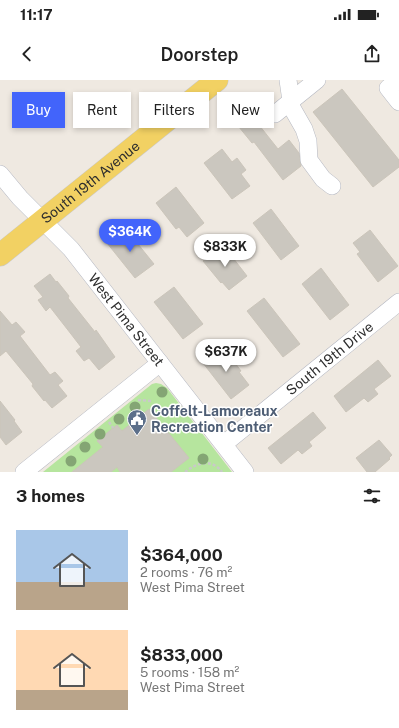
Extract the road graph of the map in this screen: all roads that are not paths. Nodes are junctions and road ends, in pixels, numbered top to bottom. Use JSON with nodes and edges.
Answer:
{"nodes":[{"id":1,"x":218,"y":80,"type":"edge"},
{"id":2,"x":288,"y":80,"type":"edge"},
{"id":3,"x":317,"y":80,"type":"edge"},
{"id":4,"x":398,"y":80,"type":"edge"},
{"id":5,"x":291,"y":101,"type":"junction"},
{"id":6,"x":399,"y":102,"type":"edge"},
{"id":7,"x":275,"y":114,"type":"dead end"},
{"id":8,"x":0,"y":174,"type":"edge"},
{"id":9,"x":332,"y":186,"type":"dead end"},
{"id":10,"x":43,"y":220,"type":"junction"},
{"id":11,"x":0,"y":255,"type":"edge"},
{"id":12,"x":399,"y":302,"type":"edge"},
{"id":13,"x":160,"y":363,"type":"junction"},
{"id":14,"x":224,"y":444,"type":"junction"},
{"id":15,"x":24,"y":472,"type":"edge"},
{"id":16,"x":245,"y":472,"type":"edge"}],
"edges":[{"from":1,"to":10,"type":"main road","name":"South 19th Avenue"},
{"from":2,"to":5,"type":"street"},
{"from":3,"to":5,"type":"street"},
{"from":4,"to":6,"type":"street"},
{"from":5,"to":7,"type":"street"},
{"from":5,"to":9,"type":"street"},
{"from":8,"to":10,"type":"street","name":"West Pima Street"},
{"from":10,"to":11,"type":"main road","name":"South 19th Avenue"},
{"from":10,"to":13,"type":"street","name":"West Pima Street"},
{"from":12,"to":14,"type":"street","name":"South 19th Drive"},
{"from":13,"to":14,"type":"street","name":"West Pima Street"},
{"from":13,"to":15,"type":"street"},
{"from":14,"to":16,"type":"street","name":"West Pima Street"}]}
